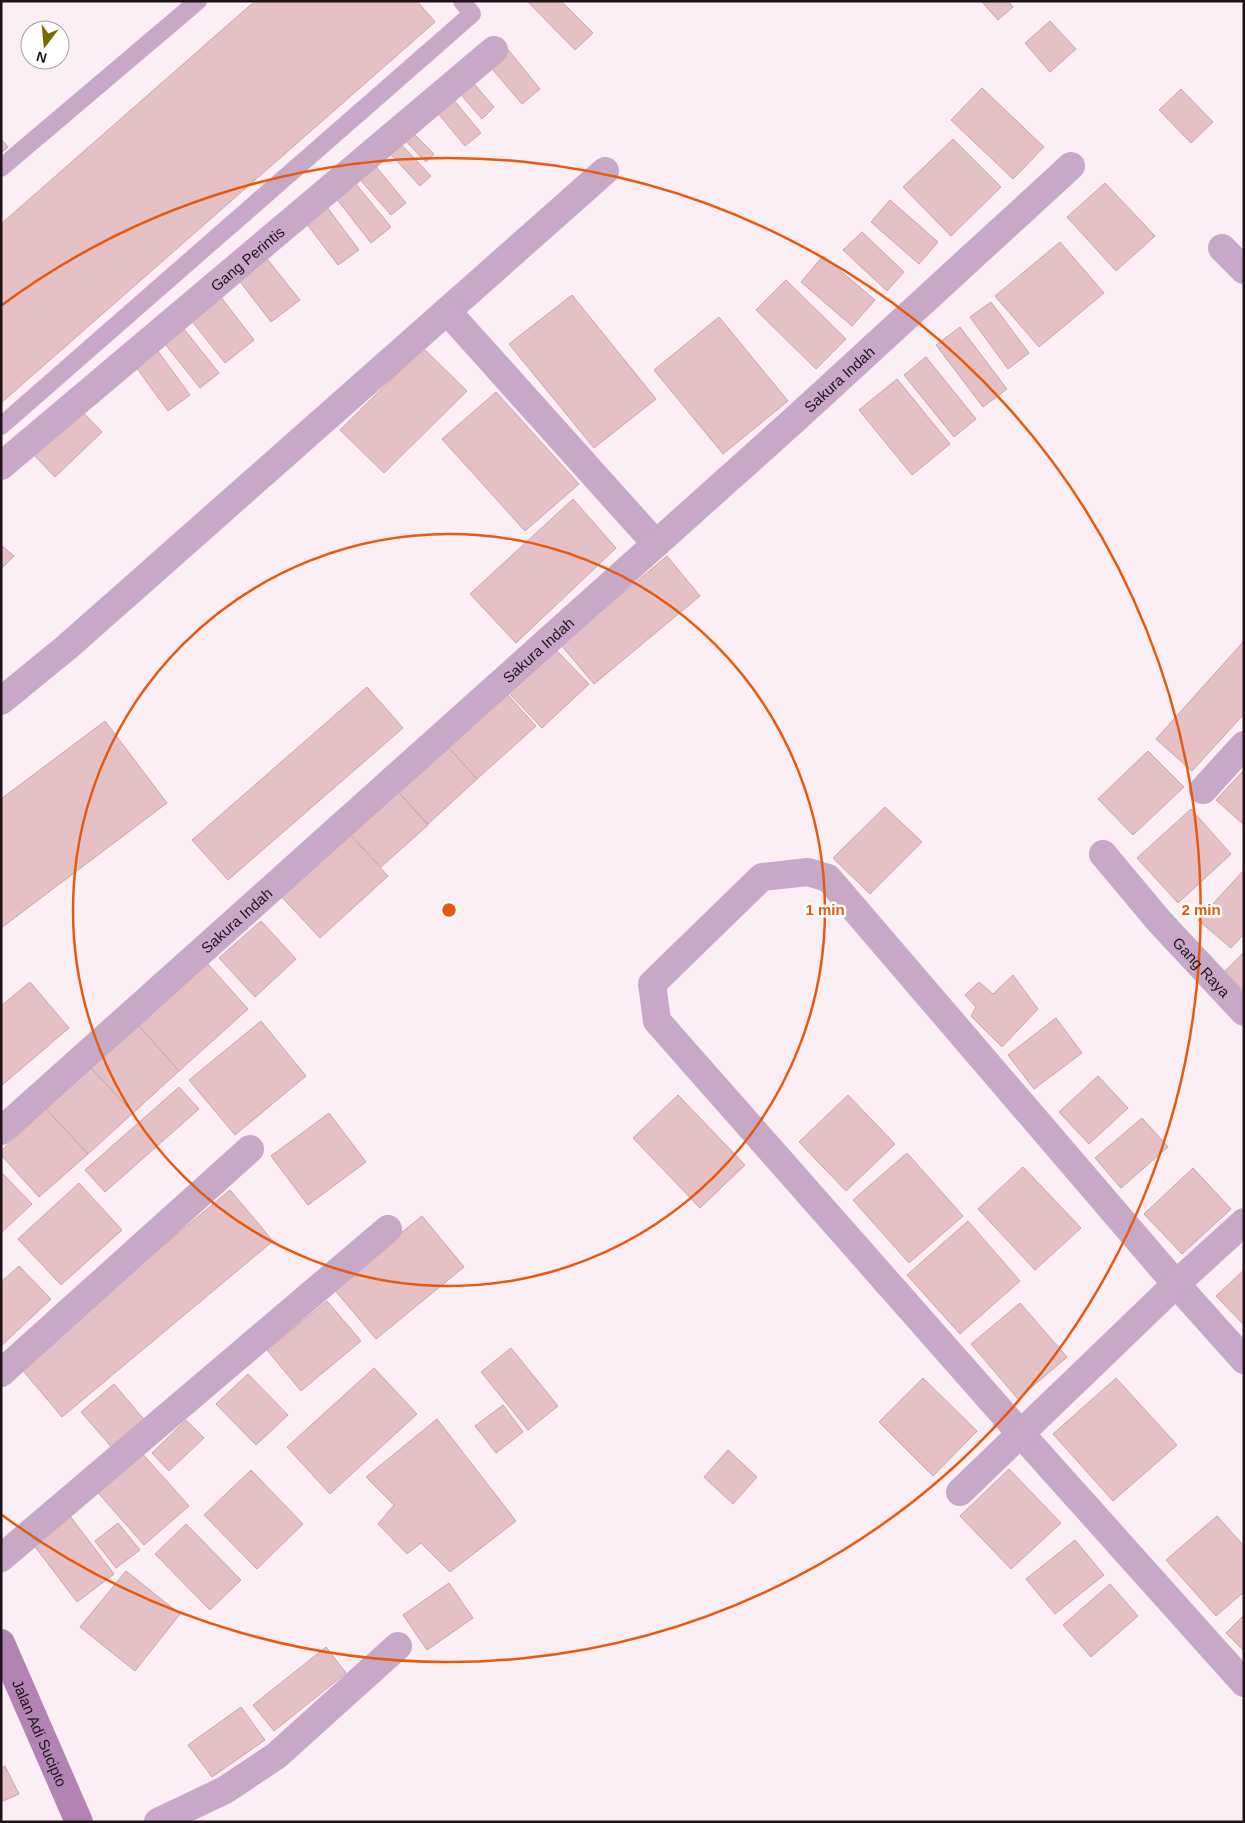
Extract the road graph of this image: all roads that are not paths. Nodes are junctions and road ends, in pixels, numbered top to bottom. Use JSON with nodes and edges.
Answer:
{"nodes":[{"id":1,"x":198,"y":1,"type":"edge"},
{"id":2,"x":462,"y":1,"type":"edge"},
{"id":3,"x":494,"y":50,"type":"dead end"},
{"id":4,"x":1071,"y":166,"type":"dead end"},
{"id":5,"x":1,"y":168,"type":"edge"},
{"id":6,"x":605,"y":171,"type":"dead end"},
{"id":7,"x":1222,"y":248,"type":"dead end"},
{"id":8,"x":1244,"y":270,"type":"edge"},
{"id":9,"x":447,"y":311,"type":"junction"},
{"id":10,"x":1,"y":426,"type":"edge"},
{"id":11,"x":1,"y":466,"type":"edge"},
{"id":12,"x":656,"y":544,"type":"junction"},
{"id":13,"x":1,"y":701,"type":"edge"},
{"id":14,"x":1244,"y":745,"type":"edge"},
{"id":15,"x":1203,"y":790,"type":"dead end"},
{"id":16,"x":1103,"y":854,"type":"dead end"},
{"id":17,"x":1244,"y":1012,"type":"edge"},
{"id":18,"x":1,"y":1131,"type":"edge"},
{"id":19,"x":250,"y":1149,"type":"dead end"},
{"id":20,"x":1244,"y":1222,"type":"edge"},
{"id":21,"x":388,"y":1229,"type":"dead end"},
{"id":22,"x":1176,"y":1284,"type":"junction"},
{"id":23,"x":1244,"y":1360,"type":"edge"},
{"id":24,"x":1,"y":1373,"type":"edge"},
{"id":25,"x":1021,"y":1434,"type":"junction"},
{"id":26,"x":960,"y":1492,"type":"dead end"},
{"id":27,"x":1,"y":1558,"type":"edge"},
{"id":28,"x":1,"y":1643,"type":"edge"},
{"id":29,"x":398,"y":1646,"type":"dead end"},
{"id":30,"x":1244,"y":1683,"type":"edge"},
{"id":31,"x":79,"y":1822,"type":"edge"},
{"id":32,"x":158,"y":1822,"type":"edge"}],
"edges":[{"from":1,"to":5,"type":"lane"},
{"from":2,"to":10,"type":"lane"},
{"from":3,"to":11,"type":"street","name":"Gang Perintis"},
{"from":4,"to":12,"type":"street","name":"Sakura Indah"},
{"from":6,"to":9,"type":"street"},
{"from":7,"to":8,"type":"street"},
{"from":9,"to":12,"type":"street"},
{"from":9,"to":13,"type":"street"},
{"from":12,"to":18,"type":"street","name":"Sakura Indah"},
{"from":14,"to":15,"type":"street"},
{"from":16,"to":17,"type":"street","name":"Gang Raya"},
{"from":19,"to":24,"type":"street"},
{"from":20,"to":22,"type":"street"},
{"from":21,"to":27,"type":"street"},
{"from":22,"to":23,"type":"street"},
{"from":22,"to":25,"type":"street"},
{"from":22,"to":25,"type":"street"},
{"from":25,"to":26,"type":"street"},
{"from":25,"to":30,"type":"street"},
{"from":28,"to":31,"type":"main road","name":"Jalan Adi Sucipto"},
{"from":29,"to":32,"type":"street"}]}
